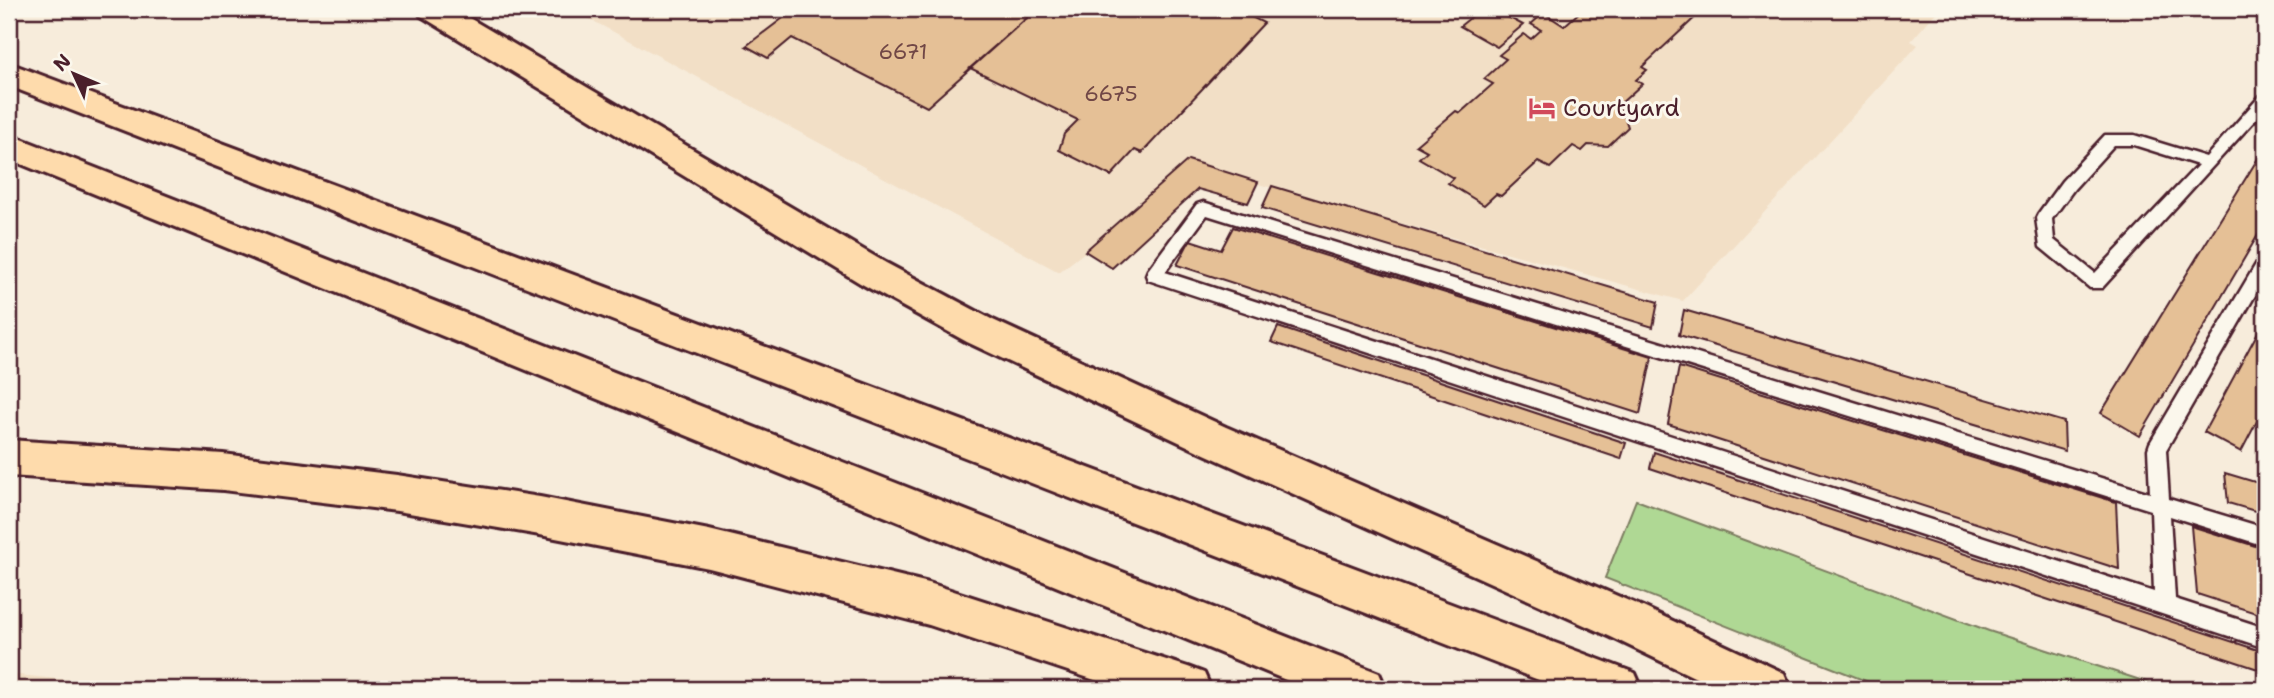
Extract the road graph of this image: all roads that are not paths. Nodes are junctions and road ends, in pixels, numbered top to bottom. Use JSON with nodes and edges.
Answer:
{"nodes":[{"id":1,"x":432,"y":9,"type":"edge"},
{"id":2,"x":9,"y":74,"type":"edge"},
{"id":3,"x":2265,"y":100,"type":"edge"},
{"id":4,"x":9,"y":146,"type":"edge"},
{"id":5,"x":2208,"y":163,"type":"junction"},
{"id":6,"x":2265,"y":264,"type":"edge"},
{"id":7,"x":9,"y":458,"type":"edge"},
{"id":8,"x":2159,"y":504,"type":"junction"},
{"id":9,"x":2265,"y":537,"type":"edge"},
{"id":10,"x":2165,"y":605,"type":"junction"},
{"id":11,"x":2265,"y":638,"type":"edge"},
{"id":12,"x":1188,"y":689,"type":"edge"},
{"id":13,"x":1363,"y":689,"type":"edge"},
{"id":14,"x":1619,"y":689,"type":"edge"},
{"id":15,"x":1768,"y":689,"type":"edge"}],
"edges":[{"from":1,"to":15,"type":"highway"},
{"from":2,"to":14,"type":"highway"},
{"from":3,"to":5,"type":"lane"},
{"from":4,"to":13,"type":"highway"},
{"from":5,"to":5,"type":"lane"},
{"from":6,"to":8,"type":"lane"},
{"from":7,"to":12,"type":"highway"},
{"from":8,"to":9,"type":"lane"},
{"from":8,"to":10,"type":"lane"},
{"from":8,"to":10,"type":"lane"},
{"from":10,"to":11,"type":"lane"}]}
